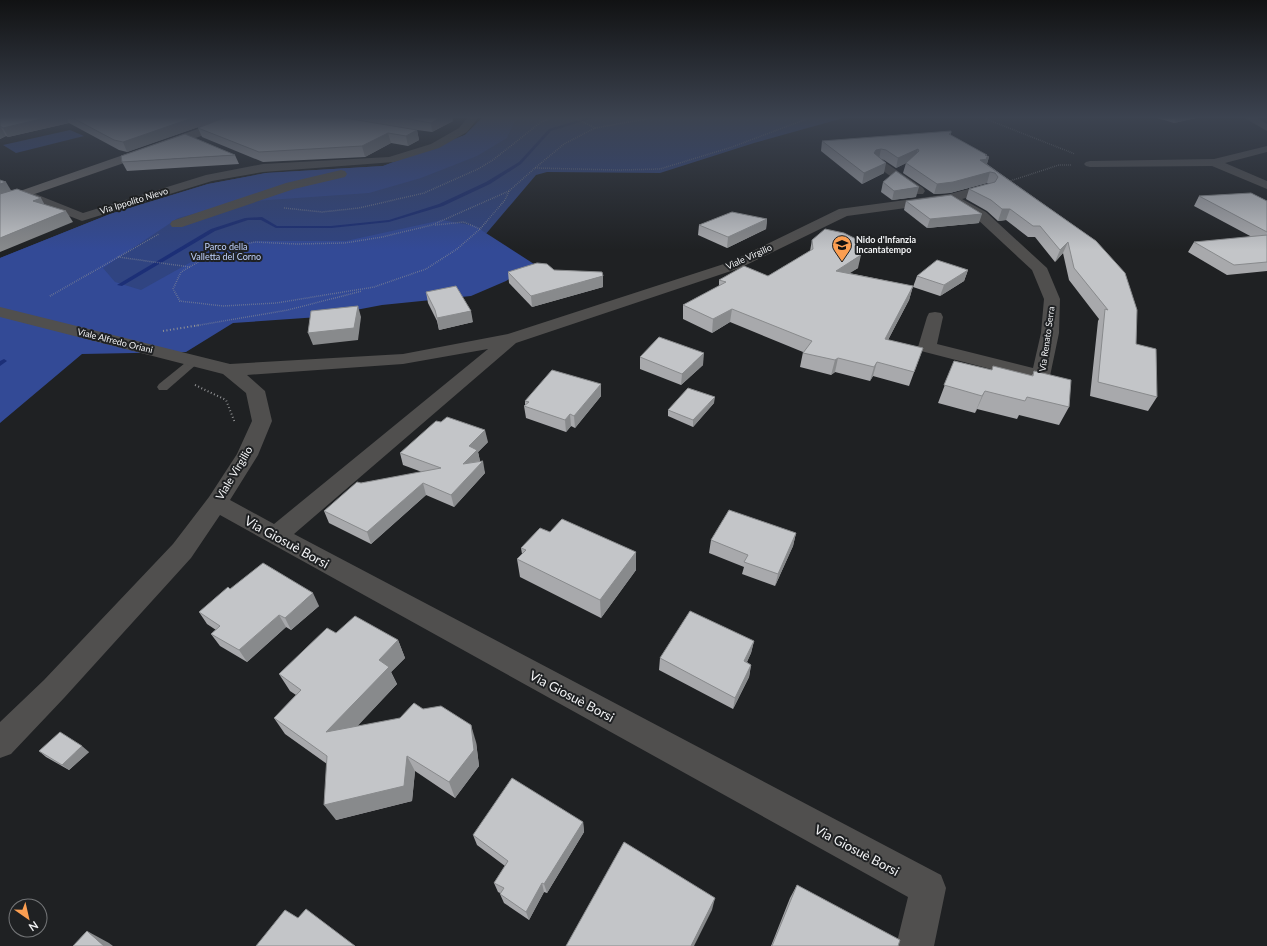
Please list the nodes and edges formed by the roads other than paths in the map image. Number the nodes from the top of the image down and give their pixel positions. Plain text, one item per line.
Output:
1 (119, 161) edge
2 (246, 161) edge
3 (372, 161) edge
4 (386, 161) edge
5 (1217, 161) edge
6 (1214, 162) junction
7 (879, 163) edge
8 (1090, 164) road end
9 (263, 168) junction
10 (1267, 185) edge
11 (987, 188) edge
12 (24, 194) junction
13 (952, 198) junction
14 (932, 200) junction
15 (0, 202) edge
16 (177, 224) road end
17 (0, 312) edge
18 (935, 317) dead end
19 (511, 339) junction
20 (194, 361) junction
21 (230, 370) junction
22 (163, 386) dead end
23 (217, 503) junction
24 (276, 536) junction
25 (0, 743) edge
26 (915, 946) edge

1 - 12 main road
2 - 9 street
3 - 9 street, Via Ippolito Nievo
4 - 16 street
5 - 6 street
6 - 8 street
6 - 10 street
7 - 14 street
9 - 12 street, Via Ippolito Nievo
11 - 13 street, Viale Virgilio
12 - 15 main road
13 - 14 street, Viale Virgilio
13 - 18 street, Via Renato Serra
14 - 19 street, Viale Virgilio
17 - 20 street, Viale Alfredo Oriani
19 - 21 street, Viale Virgilio
19 - 24 street, Viale Virgilio
20 - 21 street, Viale Alfredo Oriani
20 - 22 lane
21 - 23 street, Viale Virgilio
23 - 24 street, Via Giosuè Borsi
23 - 25 street, Viale Virgilio
24 - 26 street, Via Giosuè Borsi

